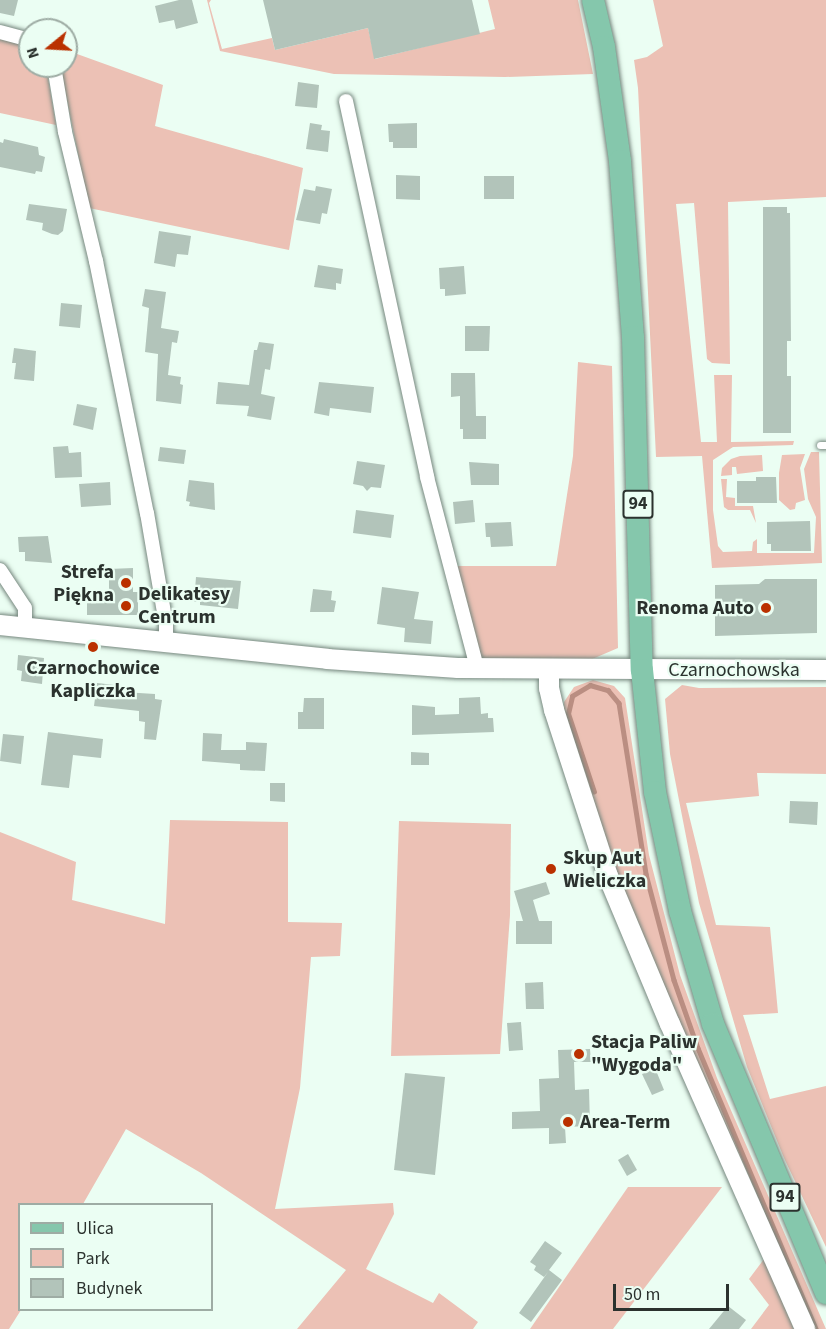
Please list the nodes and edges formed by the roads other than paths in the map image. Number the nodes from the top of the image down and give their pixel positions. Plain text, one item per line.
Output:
1 (593, 0) edge
2 (0, 32) edge
3 (18, 37) edge
4 (56, 78) edge
5 (346, 101) dead end
6 (0, 570) edge
7 (0, 625) edge
8 (26, 627) junction
9 (166, 644) junction
10 (477, 668) junction
11 (549, 669) junction
12 (642, 670) junction
13 (826, 670) edge
14 (826, 1293) edge
15 (805, 1329) edge

1 - 12 main road, 94
2 - 3 street
4 - 9 street
5 - 10 street
6 - 8 street
7 - 8 street, Czarnochowska
8 - 9 street, Czarnochowska
9 - 10 street, Czarnochowska
10 - 11 street, Czarnochowska
11 - 12 street, Czarnochowska
11 - 15 street
12 - 13 street, Czarnochowska
12 - 14 main road, 94

